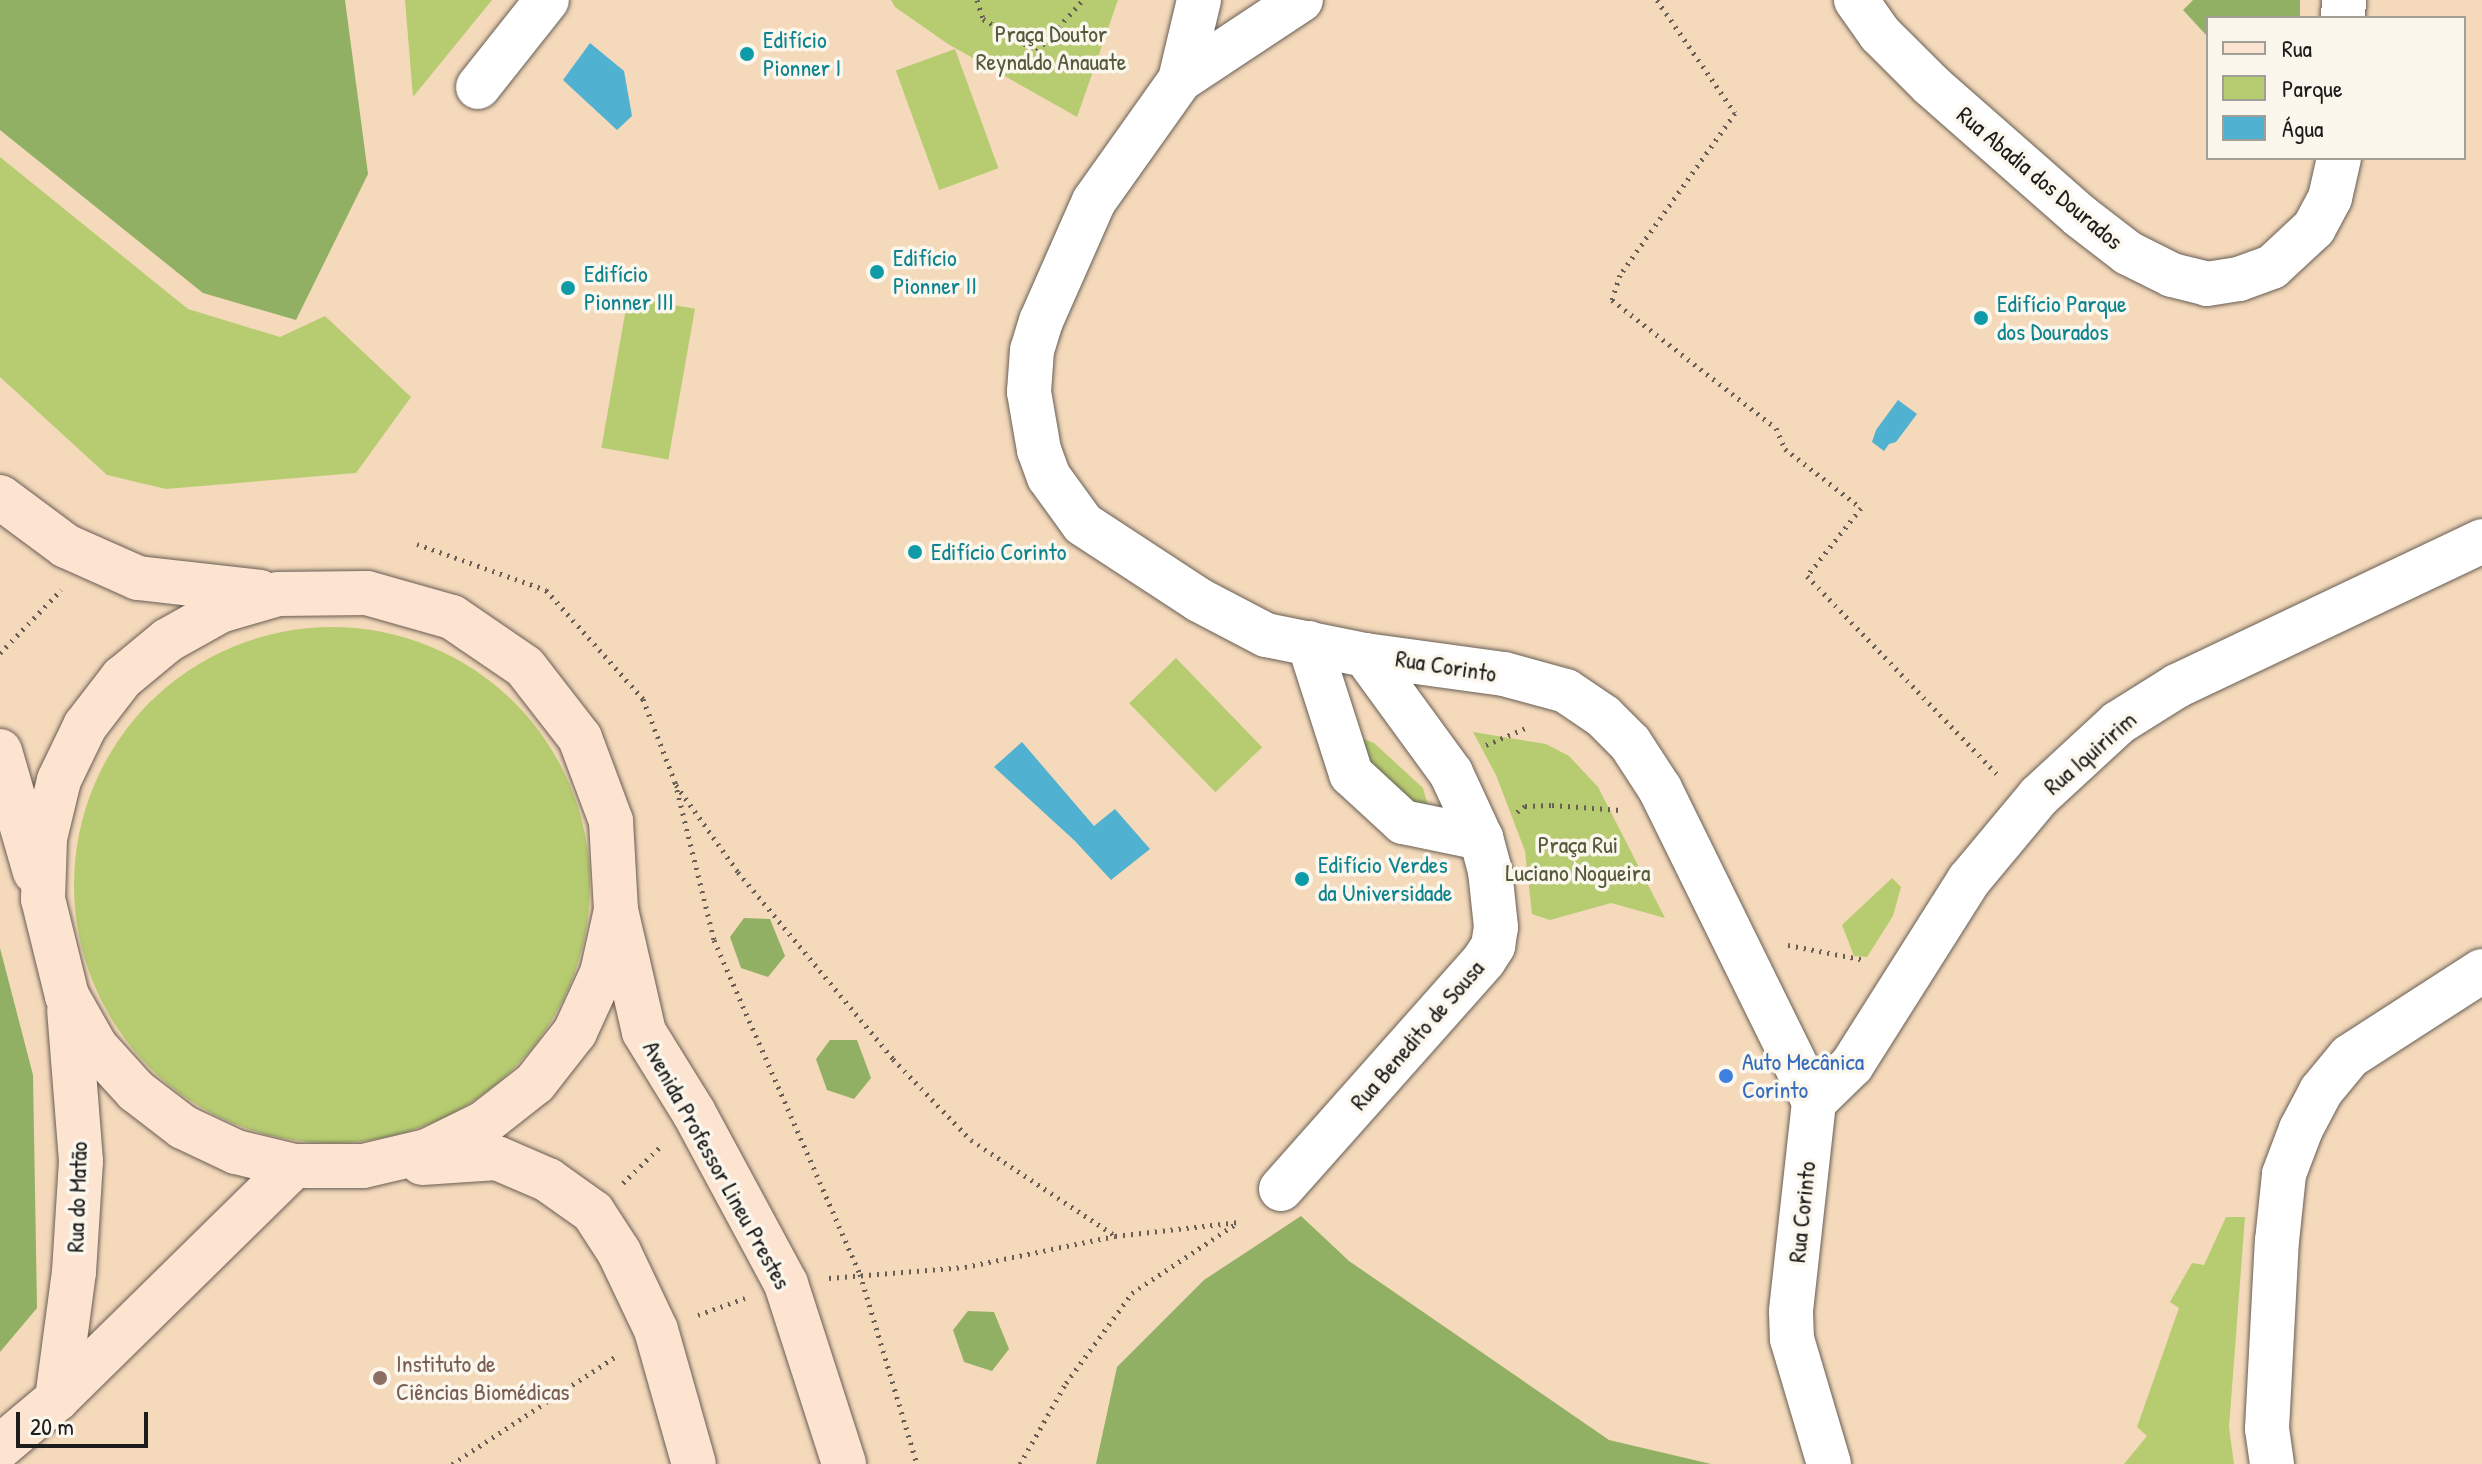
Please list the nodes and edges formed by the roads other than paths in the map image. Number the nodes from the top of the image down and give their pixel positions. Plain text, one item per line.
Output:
1 (547, 0) edge
2 (1199, 0) edge
3 (1301, 0) edge
4 (1856, 0) edge
5 (1180, 80) junction
6 (478, 87) dead end
7 (2339, 160) edge
8 (0, 497) edge
9 (2482, 541) edge
10 (278, 594) junction
11 (1309, 643) junction
12 (1365, 655) junction
13 (0, 751) edge
14 (1481, 838) junction
15 (43, 899) junction
16 (616, 910) junction
17 (2482, 971) edge
18 (67, 996) junction
19 (1814, 1102) junction
20 (294, 1166) junction
21 (363, 1166) junction
22 (1281, 1189) road end
23 (57, 1399) junction
24 (9, 1448) edge
25 (694, 1464) edge
26 (844, 1464) edge
27 (1829, 1464) edge
28 (2272, 1464) edge

1 - 6 street
2 - 5 street, Rua Corinto
3 - 5 street
4 - 7 street, Rua Abadia dos Dourados
5 - 11 street, Rua Corinto
8 - 10 main road
9 - 19 street, Rua Iquiririm
10 - 15 main road
10 - 16 main road
11 - 12 street, Rua Corinto
11 - 14 street
12 - 14 street, Rua Benedito de Sousa
12 - 19 street, Rua Corinto
13 - 15 main road
14 - 22 street, Rua Benedito de Sousa
15 - 18 main road
16 - 21 main road
16 - 26 main road, Avenida Professor Lineu Prestes
17 - 28 street
18 - 20 main road
18 - 23 main road, Rua do Matão
19 - 27 street, Rua Corinto
20 - 21 main road
20 - 23 main road
21 - 25 main road
23 - 24 main road

